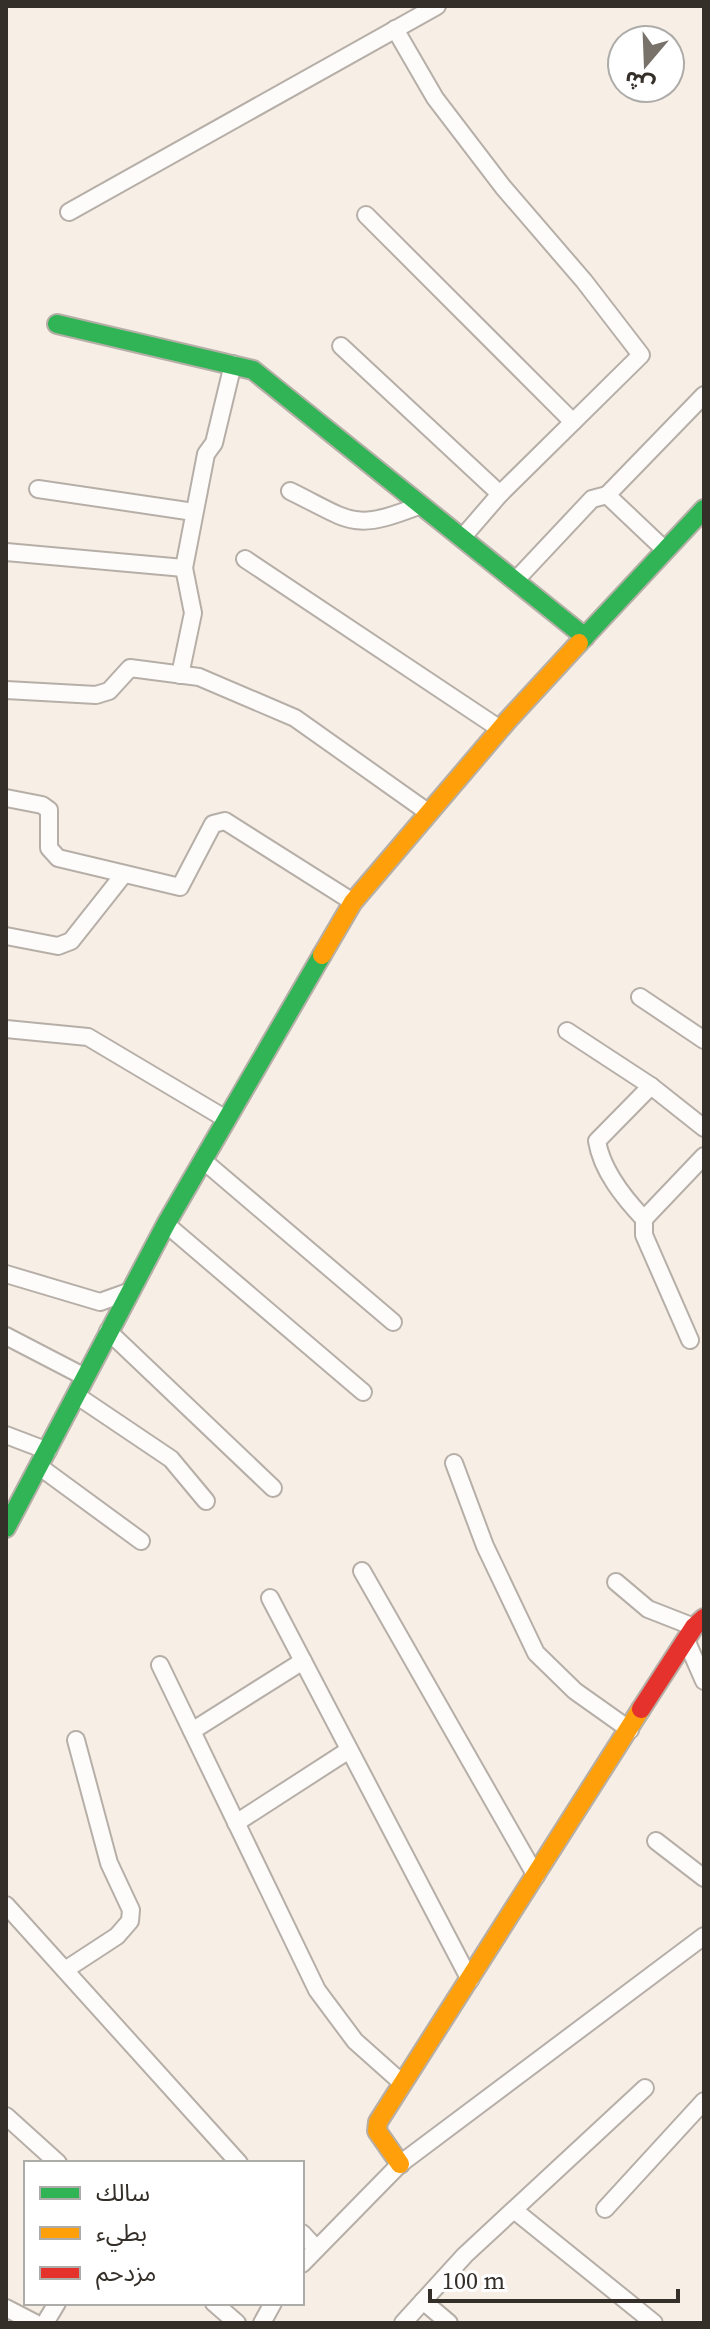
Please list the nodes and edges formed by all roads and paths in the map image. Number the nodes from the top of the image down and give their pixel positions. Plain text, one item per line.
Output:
1 (437, 6) edge
2 (395, 29) junction
3 (69, 212) dead end
4 (366, 215) dead end
5 (57, 324) dead end
6 (341, 346) dead end
7 (233, 364) junction
8 (704, 395) edge
9 (573, 422) junction
10 (38, 489) dead end
11 (290, 491) dead end
12 (500, 494) junction
13 (607, 495) junction
14 (421, 505) junction
15 (704, 509) edge
16 (194, 512) junction
17 (462, 538) junction
18 (665, 550) junction
19 (6, 552) edge
20 (245, 559) dead end
21 (184, 568) junction
22 (515, 581) junction
23 (585, 637) junction
24 (180, 675) junction
25 (6, 690) edge
26 (500, 729) junction
27 (6, 798) edge
28 (429, 813) junction
29 (124, 874) junction
30 (353, 902) junction
31 (6, 936) edge
32 (640, 997) dead end
33 (6, 1029) edge
34 (567, 1031) dead end
35 (704, 1040) edge
36 (651, 1086) junction
37 (226, 1119) junction
38 (704, 1128) edge
39 (704, 1156) edge
40 (205, 1162) junction
41 (644, 1219) junction
42 (166, 1224) junction
43 (6, 1274) edge
44 (128, 1292) junction
45 (393, 1322) dead end
46 (108, 1331) junction
47 (6, 1336) edge
48 (690, 1340) dead end
49 (85, 1377) junction
50 (363, 1392) dead end
51 (76, 1395) junction
52 (6, 1435) edge
53 (44, 1459) junction
54 (454, 1463) dead end
55 (273, 1488) dead end
56 (206, 1501) dead end
57 (6, 1528) edge
58 (141, 1541) dead end
59 (362, 1571) dead end
60 (616, 1582) dead end
61 (270, 1598) dead end
62 (695, 1629) edge
63 (303, 1661) junction
64 (160, 1665) dead end
65 (704, 1681) edge
66 (630, 1730) junction
67 (192, 1731) junction
68 (76, 1740) dead end
69 (349, 1750) junction
70 (236, 1823) junction
71 (656, 1841) dead end
72 (536, 1876) junction
73 (704, 1878) edge
74 (6, 1905) edge
75 (704, 1936) edge
76 (65, 1970) junction
77 (470, 1980) junction
78 (401, 2082) junction
79 (645, 2088) dead end
80 (704, 2101) edge
81 (6, 2116) edge
82 (56, 2161) edge
83 (237, 2161) edge
84 (400, 2164) junction
85 (605, 2209) dead end
86 (514, 2210) junction
87 (304, 2235) edge
88 (315, 2247) junction
89 (304, 2261) edge
90 (423, 2301) junction
91 (56, 2305) edge
92 (216, 2305) edge
93 (272, 2305) edge
94 (6, 2308) edge
95 (35, 2323) edge
96 (45, 2323) edge
97 (237, 2323) edge
98 (262, 2323) edge
99 (403, 2323) edge
100 (449, 2323) edge
101 (653, 2323) edge

1 - 2 street
2 - 3 street
2 - 9 street
4 - 9 street
5 - 7 street
6 - 12 street
7 - 14 street
7 - 16 street
8 - 13 street
9 - 12 street
10 - 16 street
11 - 14 street
12 - 17 street
13 - 18 street
13 - 22 street
14 - 17 street
15 - 18 street
16 - 21 street
17 - 22 street
18 - 23 street
19 - 21 street
20 - 26 street
21 - 24 street
22 - 23 street
23 - 26 street
24 - 25 street
24 - 28 street
26 - 28 street
27 - 29 street
28 - 30 street
29 - 30 street
29 - 31 street
30 - 37 street
32 - 35 street
33 - 37 street
34 - 36 street
36 - 38 street
36 - 41 street
37 - 40 street
39 - 41 street
40 - 42 street
40 - 45 street
41 - 48 street
42 - 44 street
42 - 50 street
43 - 44 street
44 - 46 street
46 - 49 street
46 - 55 street
47 - 49 street
49 - 51 street
51 - 53 street
51 - 56 street
52 - 53 street
53 - 57 street
53 - 58 street
54 - 66 street
59 - 72 street
60 - 62 street
61 - 63 street
62 - 65 street
62 - 66 street
63 - 67 street
63 - 69 street
64 - 67 street
66 - 72 street
67 - 70 street
68 - 76 street
69 - 70 street
69 - 77 street
70 - 78 street
71 - 73 street
72 - 77 street
74 - 76 street
75 - 84 street
76 - 83 street
77 - 78 street
78 - 84 street
79 - 86 street
80 - 85 street
81 - 82 street
84 - 88 street
86 - 90 street
86 - 101 street
87 - 88 street
88 - 89 street
90 - 99 street
90 - 100 street
91 - 96 street
92 - 97 street
93 - 98 street
94 - 95 street

